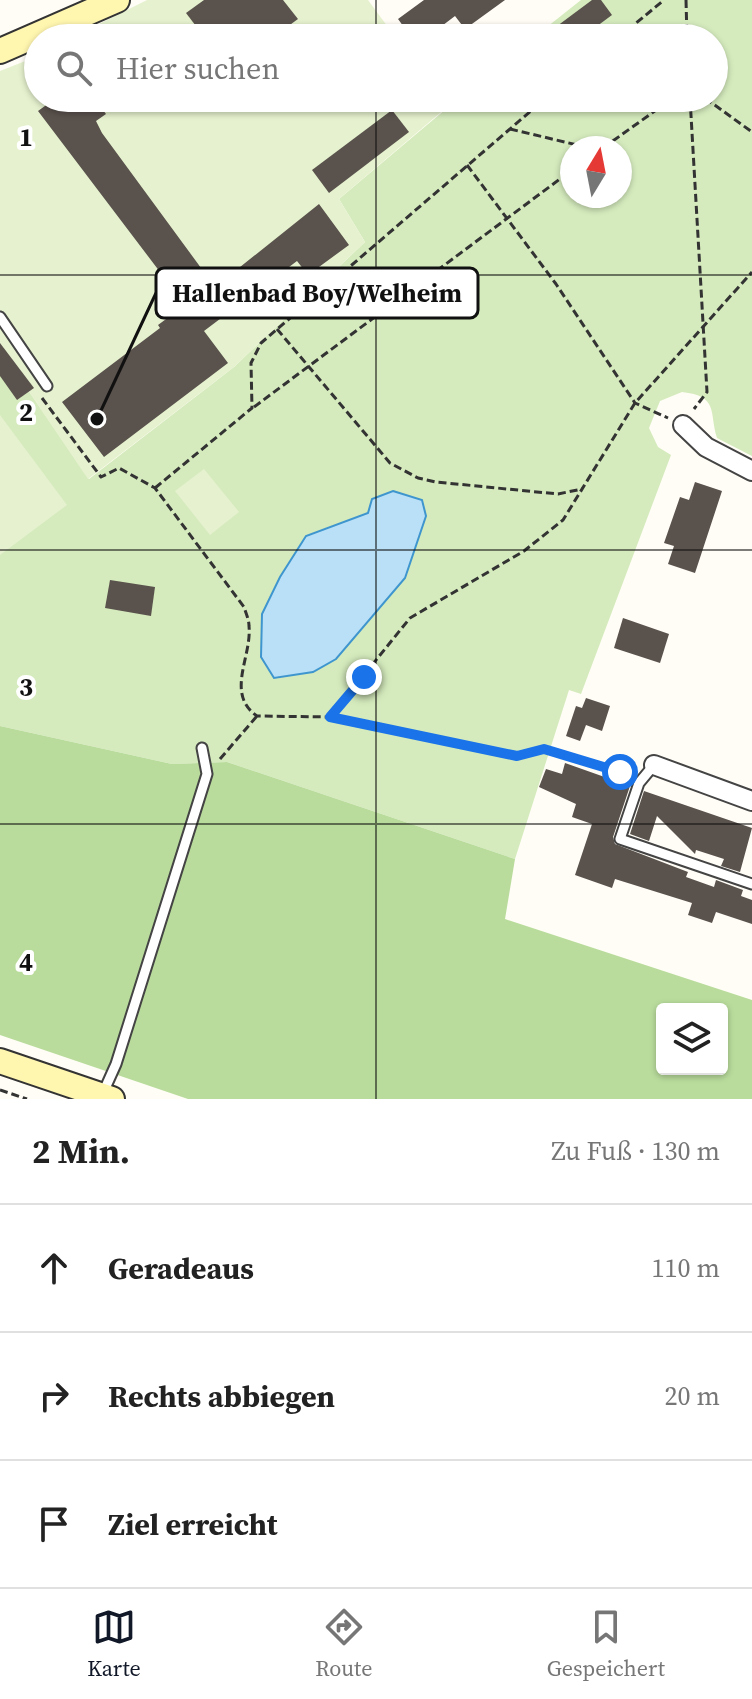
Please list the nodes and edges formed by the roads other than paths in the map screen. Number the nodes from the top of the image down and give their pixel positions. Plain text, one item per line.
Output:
1 (104, 3) edge
2 (58, 24) edge
3 (24, 40) edge
4 (0, 51) edge
5 (0, 317) edge
6 (47, 386) road end
7 (683, 425) road end
8 (752, 471) edge
9 (202, 748) dead end
10 (654, 765) joint
11 (752, 801) edge
12 (752, 884) edge
13 (0, 1061) edge
14 (107, 1097) edge

1 - 2 street
3 - 4 street
5 - 6 lane
7 - 8 street
9 - 14 lane
10 - 11 street
10 - 12 lane
13 - 14 street

